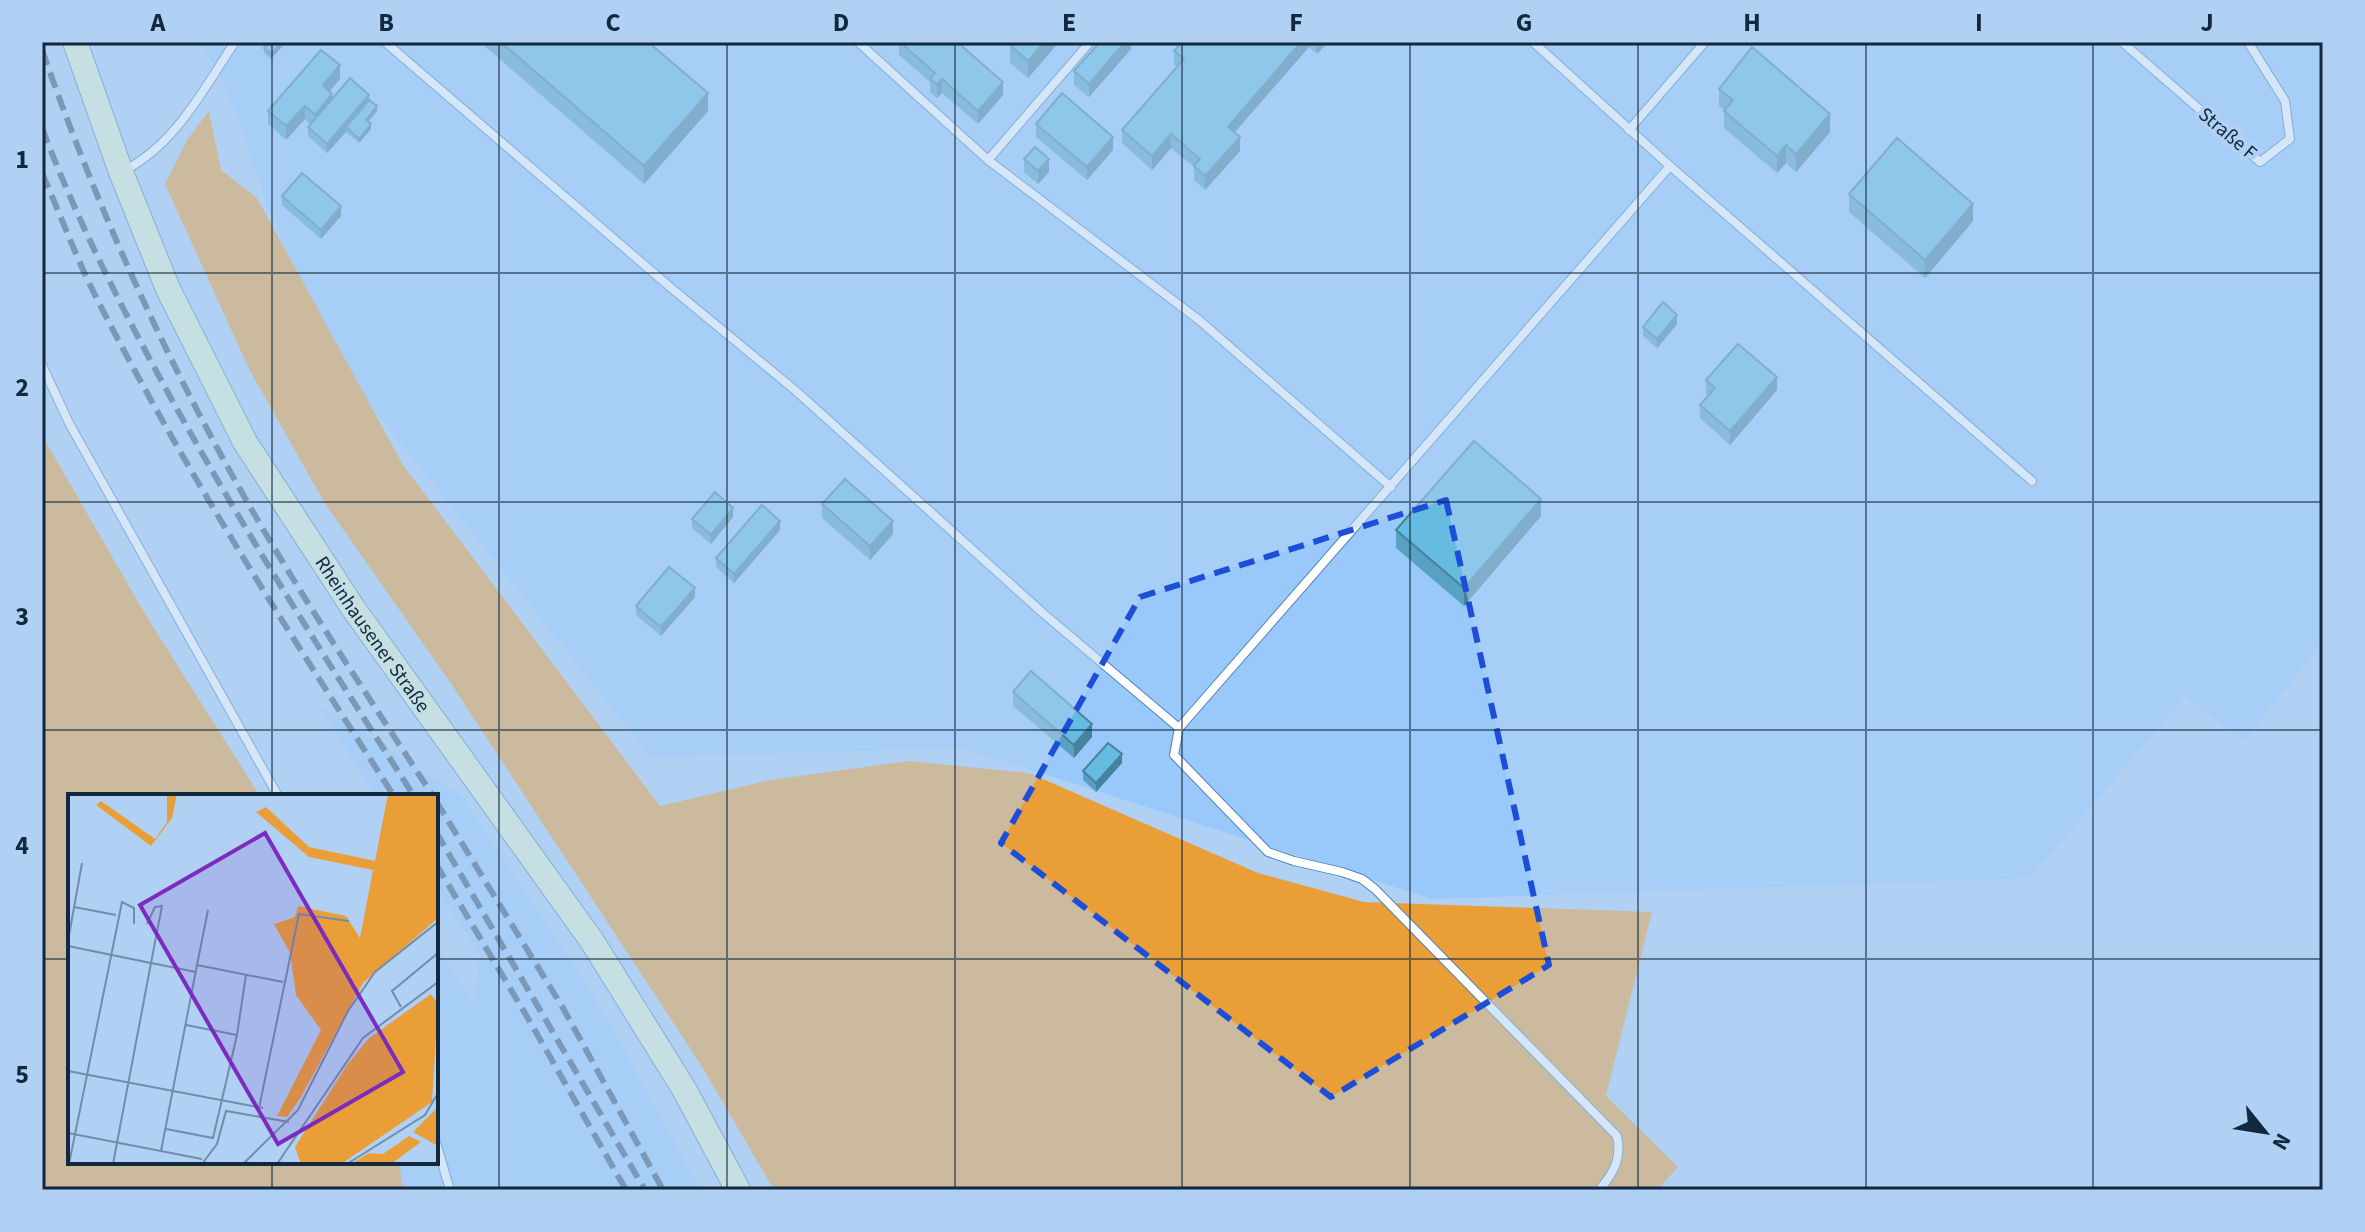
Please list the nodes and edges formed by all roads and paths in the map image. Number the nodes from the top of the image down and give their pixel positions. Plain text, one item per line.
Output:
1 (75, 42) edge
2 (235, 42) edge
3 (385, 42) edge
4 (858, 42) edge
5 (1090, 42) edge
6 (1533, 42) edge
7 (1705, 42) edge
8 (2122, 42) edge
9 (2248, 42) edge
10 (1629, 130) junction
11 (988, 160) junction
12 (1670, 166) junction
13 (121, 172) junction
14 (42, 365) edge
15 (2032, 481) dead end
16 (1391, 487) junction
17 (1179, 728) junction
18 (277, 794) edge
19 (438, 1149) edge
20 (450, 1190) edge
21 (738, 1190) edge
22 (1599, 1190) edge

1 - 13 street, Rheinhausener Straße
2 - 13 lane
3 - 17 lane
4 - 11 lane
5 - 11 lane
6 - 10 lane
7 - 10 lane
8 - 9 lane, Straße F
10 - 12 lane
11 - 16 lane
12 - 15 lane
12 - 16 lane
13 - 21 street, Rheinhausener Straße
14 - 18 lane
16 - 17 lane
17 - 22 lane
19 - 20 lane

